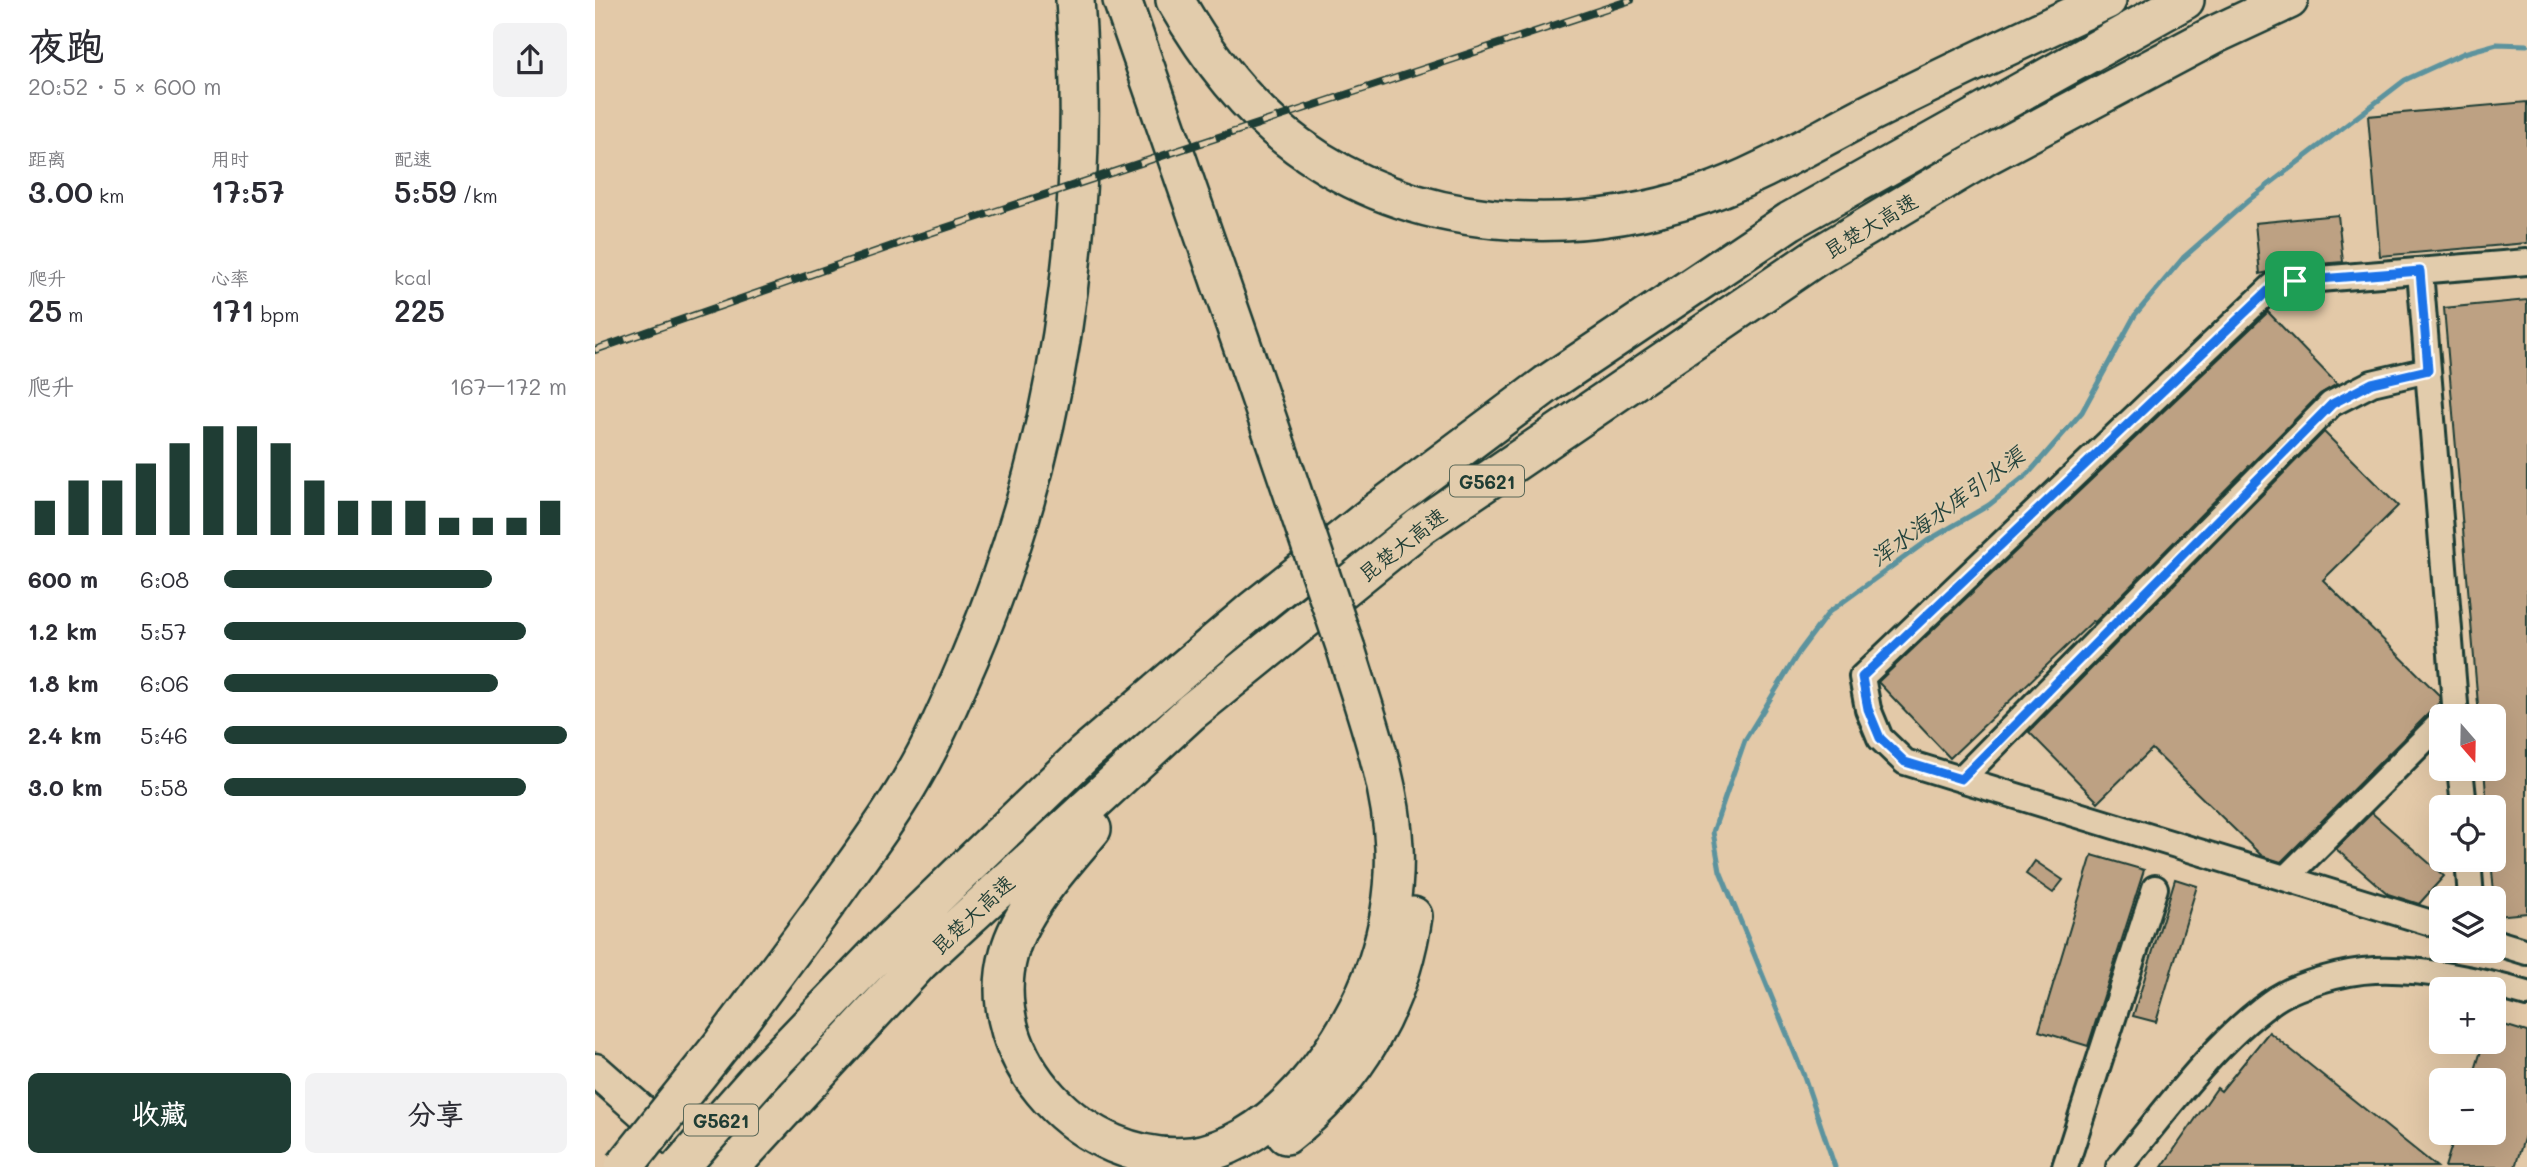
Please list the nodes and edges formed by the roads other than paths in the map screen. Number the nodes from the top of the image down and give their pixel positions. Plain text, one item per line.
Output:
1 (1075, 0) edge
2 (1122, 0) edge
3 (1149, 0) edge
4 (1175, 0) edge
5 (2106, 0) edge
6 (2185, 0) edge
7 (2289, 0) edge
8 (2527, 262) edge
9 (2420, 271) junction
10 (1261, 363) junction
11 (2428, 370) junction
12 (1355, 642) junction
13 (2449, 704) edge
14 (1191, 712) junction
15 (2429, 737) edge
16 (1961, 779) junction
17 (2286, 878) junction
18 (2155, 888) dead end
19 (2429, 922) edge
20 (2506, 946) edge
21 (2527, 952) edge
22 (2527, 995) edge
23 (599, 1082) edge
24 (624, 1167) edge
25 (680, 1167) edge
26 (705, 1167) edge
27 (731, 1167) edge
28 (1239, 1167) edge
29 (2064, 1167) edge
30 (2119, 1167) edge

1 - 24 highway, bridge
2 - 10 highway
3 - 10 highway
4 - 5 highway
6 - 25 highway, 昆楚大高速 / G5621, bridge
7 - 14 highway, 昆楚大高速 / G5621
8 - 9 street
9 - 11 street
9 - 16 street
10 - 12 highway
11 - 13 street
11 - 16 street
12 - 14 highway
12 - 28 highway
14 - 27 highway, 昆楚大高速 / G5621
15 - 17 street
16 - 17 street
17 - 19 street
18 - 29 street
20 - 21 street
22 - 30 street
23 - 26 main road

